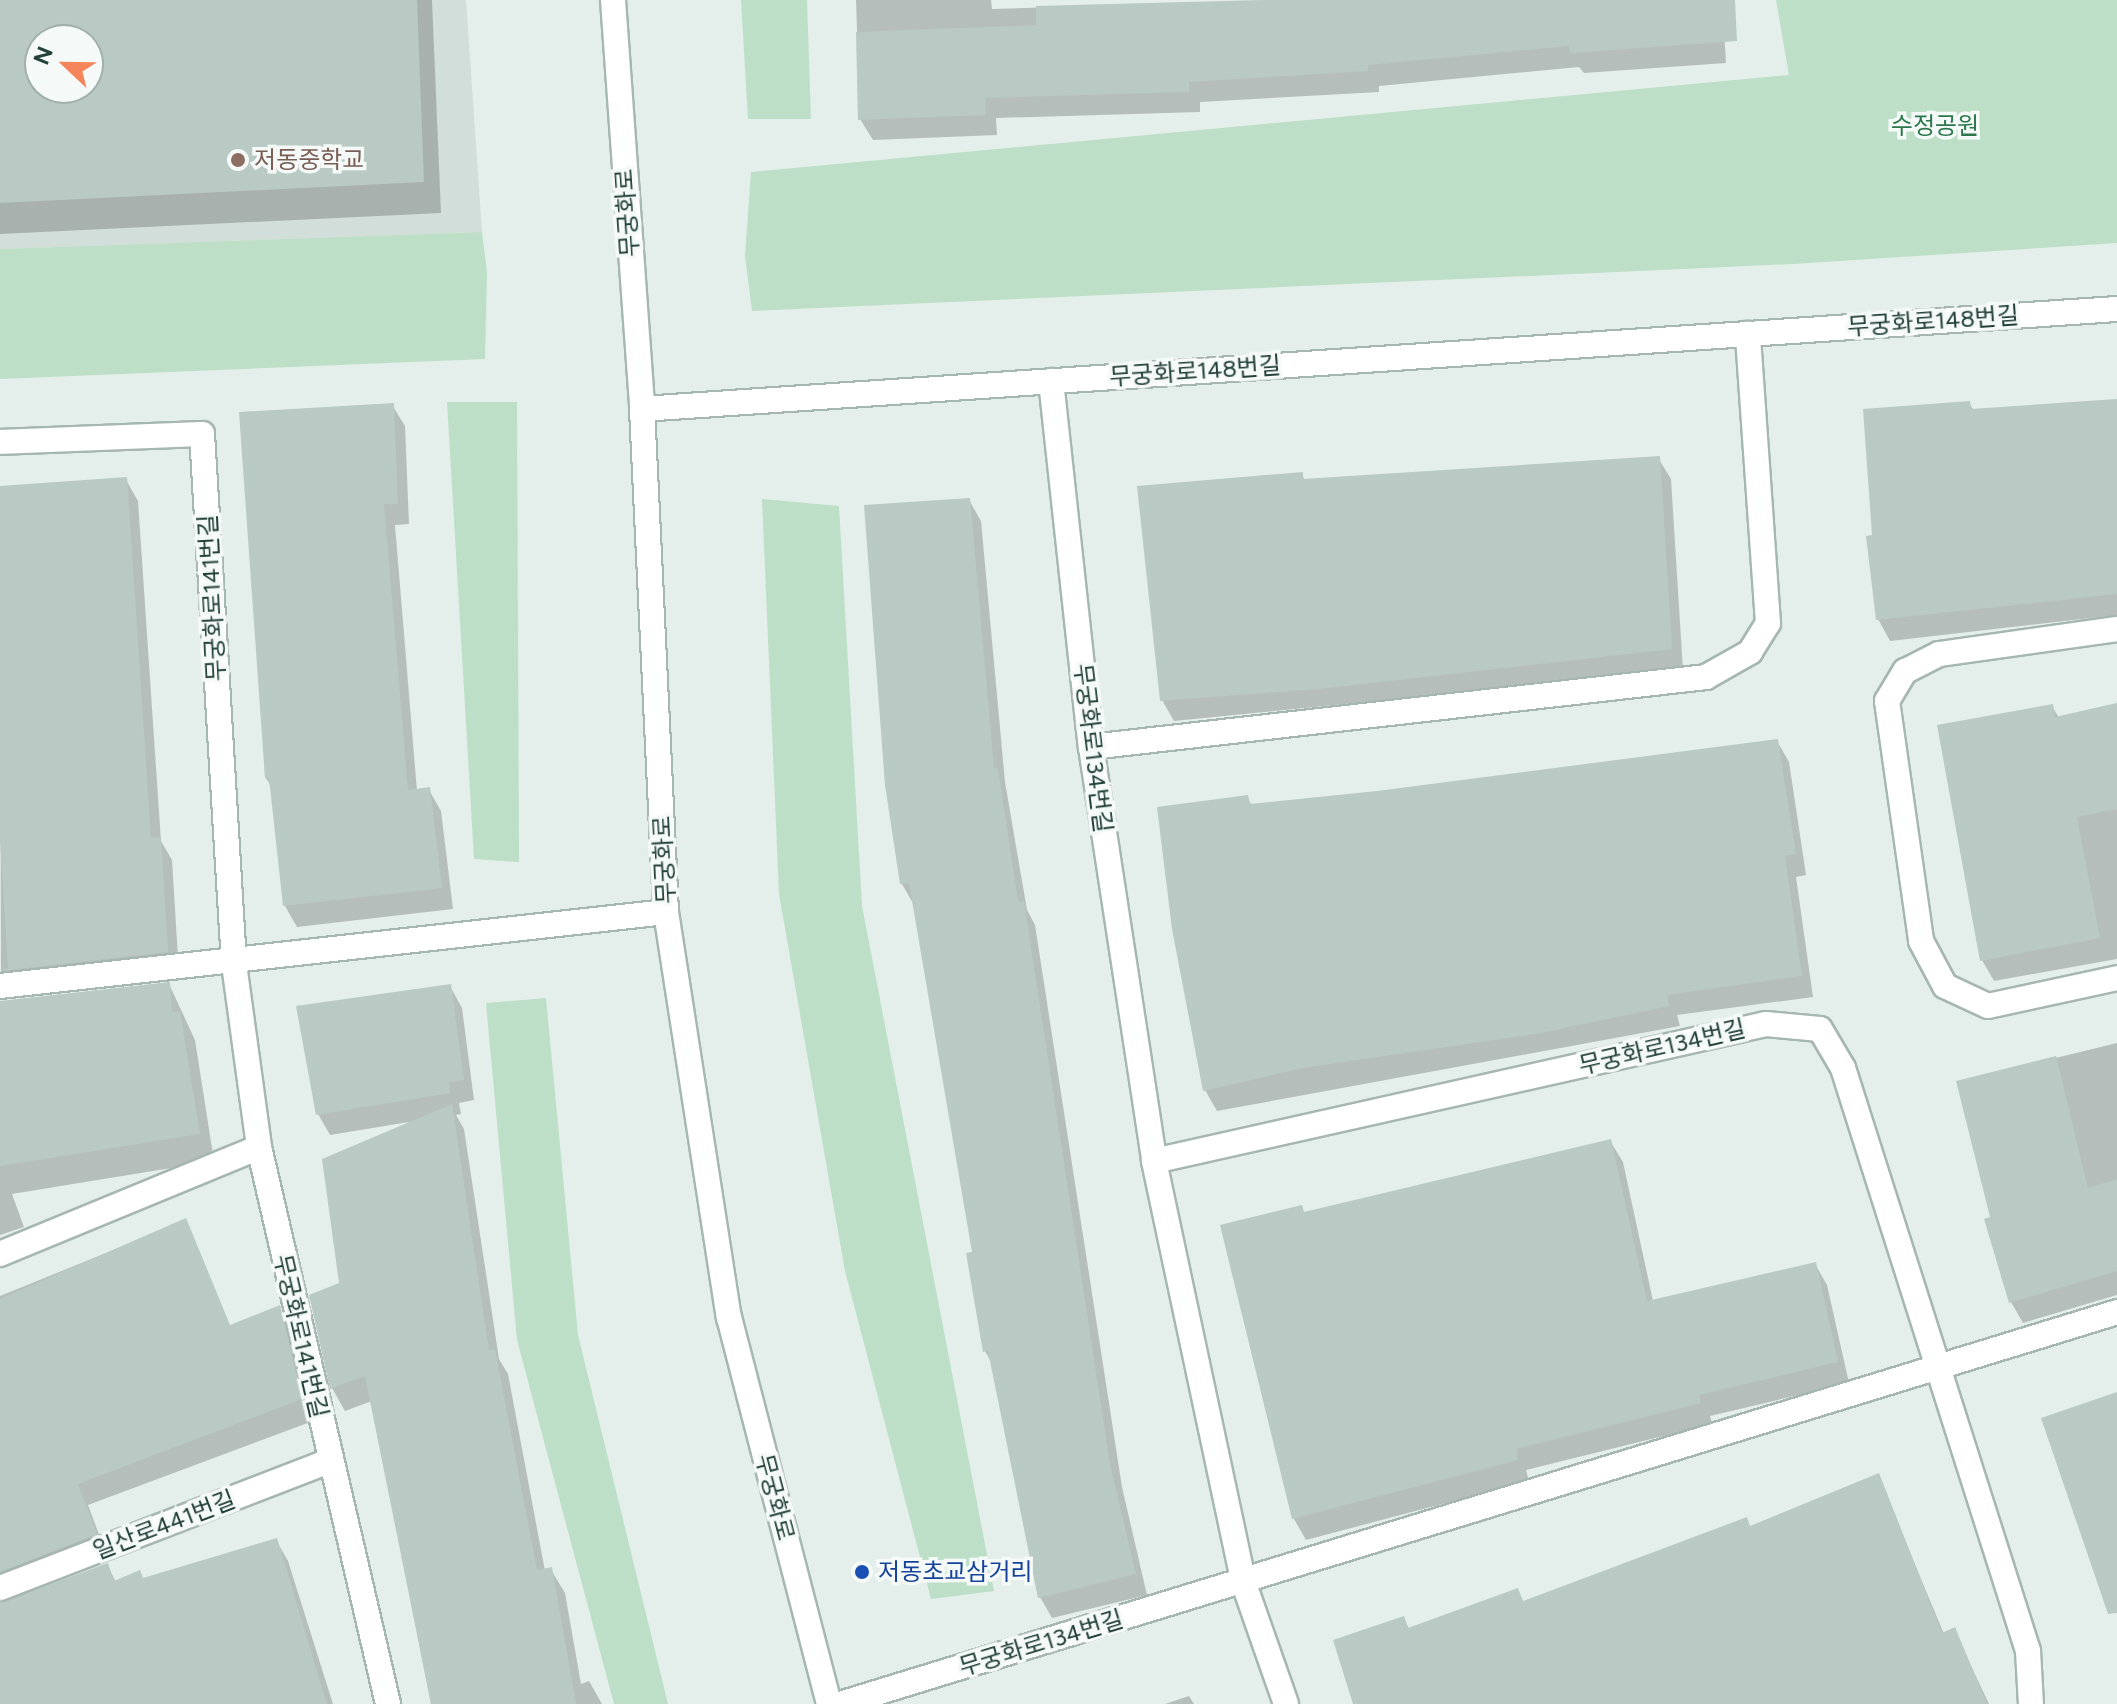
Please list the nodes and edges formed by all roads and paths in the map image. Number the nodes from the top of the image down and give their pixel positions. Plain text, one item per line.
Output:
1 (613, 0) edge
2 (2117, 309) edge
3 (1748, 334) junction
4 (1051, 381) junction
5 (642, 409) junction
6 (0, 442) edge
7 (2117, 629) edge
8 (1091, 747) junction
9 (666, 912) junction
10 (234, 964) junction
11 (2117, 978) edge
12 (0, 986) edge
13 (259, 1147) junction
14 (1154, 1161) junction
15 (0, 1254) edge
16 (2117, 1312) edge
17 (1939, 1367) junction
18 (329, 1461) junction
19 (1243, 1581) junction
20 (0, 1588) edge
21 (388, 1704) edge
22 (829, 1704) edge
23 (840, 1704) edge
24 (1286, 1704) edge
25 (2031, 1704) edge

1 - 5 street, 무궁화로
2 - 3 street, 무궁화로148번길
3 - 4 street, 무궁화로148번길
3 - 8 street
4 - 5 street, 무궁화로148번길
4 - 8 street, 무궁화로134번길
5 - 9 street, 무궁화로
6 - 10 street, 무궁화로141번길
7 - 11 street
8 - 14 street, 무궁화로134번길
9 - 10 street
9 - 22 street, 무궁화로
10 - 12 street
10 - 13 street, 무궁화로141번길
13 - 15 street
13 - 18 street, 무궁화로141번길
14 - 17 street, 무궁화로134번길
14 - 19 street, 무궁화로134번길
16 - 17 street, 무궁화로134번길
17 - 19 street, 무궁화로134번길
17 - 25 street, 무궁화로134번길
18 - 20 street, 일산로441번길
18 - 21 street, 무궁화로141번길
19 - 23 street, 무궁화로134번길
19 - 24 street

